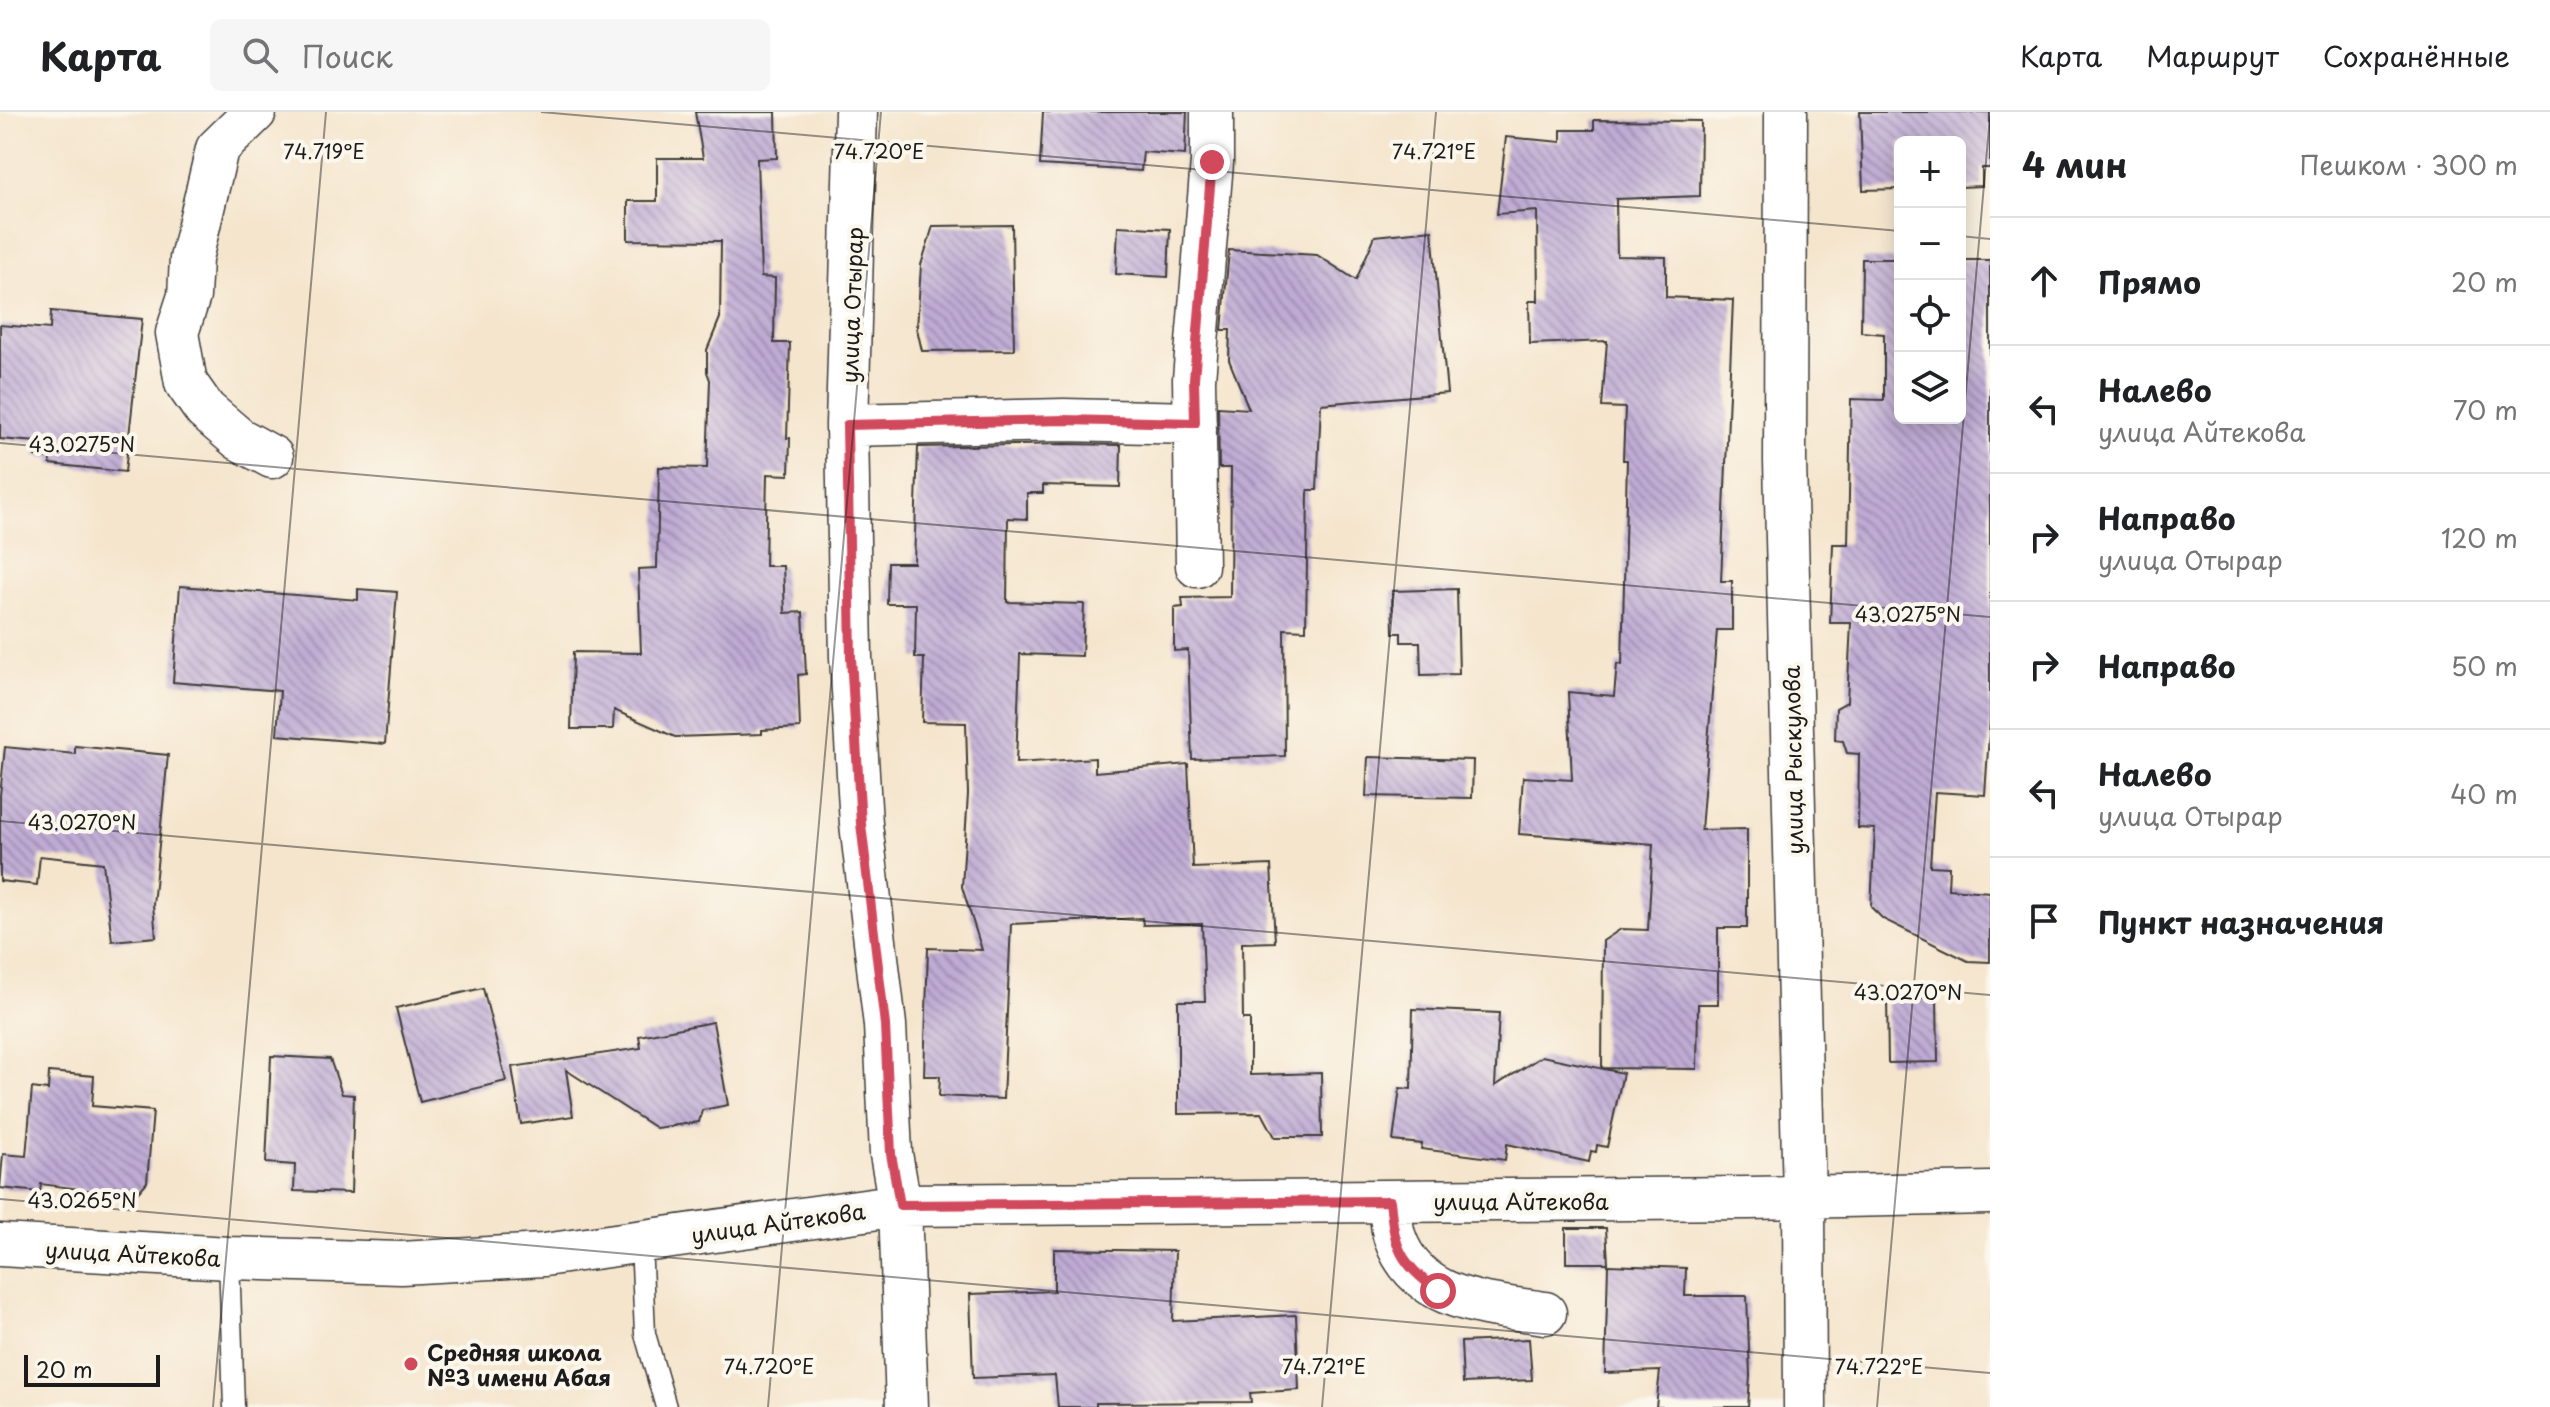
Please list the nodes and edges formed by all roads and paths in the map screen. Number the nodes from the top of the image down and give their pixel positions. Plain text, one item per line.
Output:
1 (255, 112) edge
2 (856, 112) edge
3 (1212, 112) edge
4 (1786, 112) edge
5 (1195, 423) junction
6 (847, 425) junction
7 (272, 457) dead end
8 (1197, 566) dead end
9 (1990, 1193) edge
10 (1804, 1196) junction
11 (1390, 1201) junction
12 (900, 1205) junction
13 (641, 1241) junction
14 (0, 1245) edge
15 (229, 1258) junction
16 (1545, 1313) dead end
17 (234, 1407) edge
18 (666, 1407) edge
19 (907, 1407) edge
20 (1805, 1407) edge

1 - 7 street
2 - 6 street, улица Отырар
3 - 5 street
4 - 10 street, улица Рыскулова
5 - 6 street
5 - 8 street
6 - 12 street, улица Отырар
9 - 10 street, улица Айтекова
10 - 11 street, улица Айтекова
10 - 20 street, улица Рыскулова
11 - 12 street, улица Айтекова
11 - 16 street
12 - 13 street, улица Айтекова
12 - 19 street, улица Отырар
13 - 15 street, улица Айтекова
13 - 18 lane
14 - 15 street, улица Айтекова
15 - 17 lane

